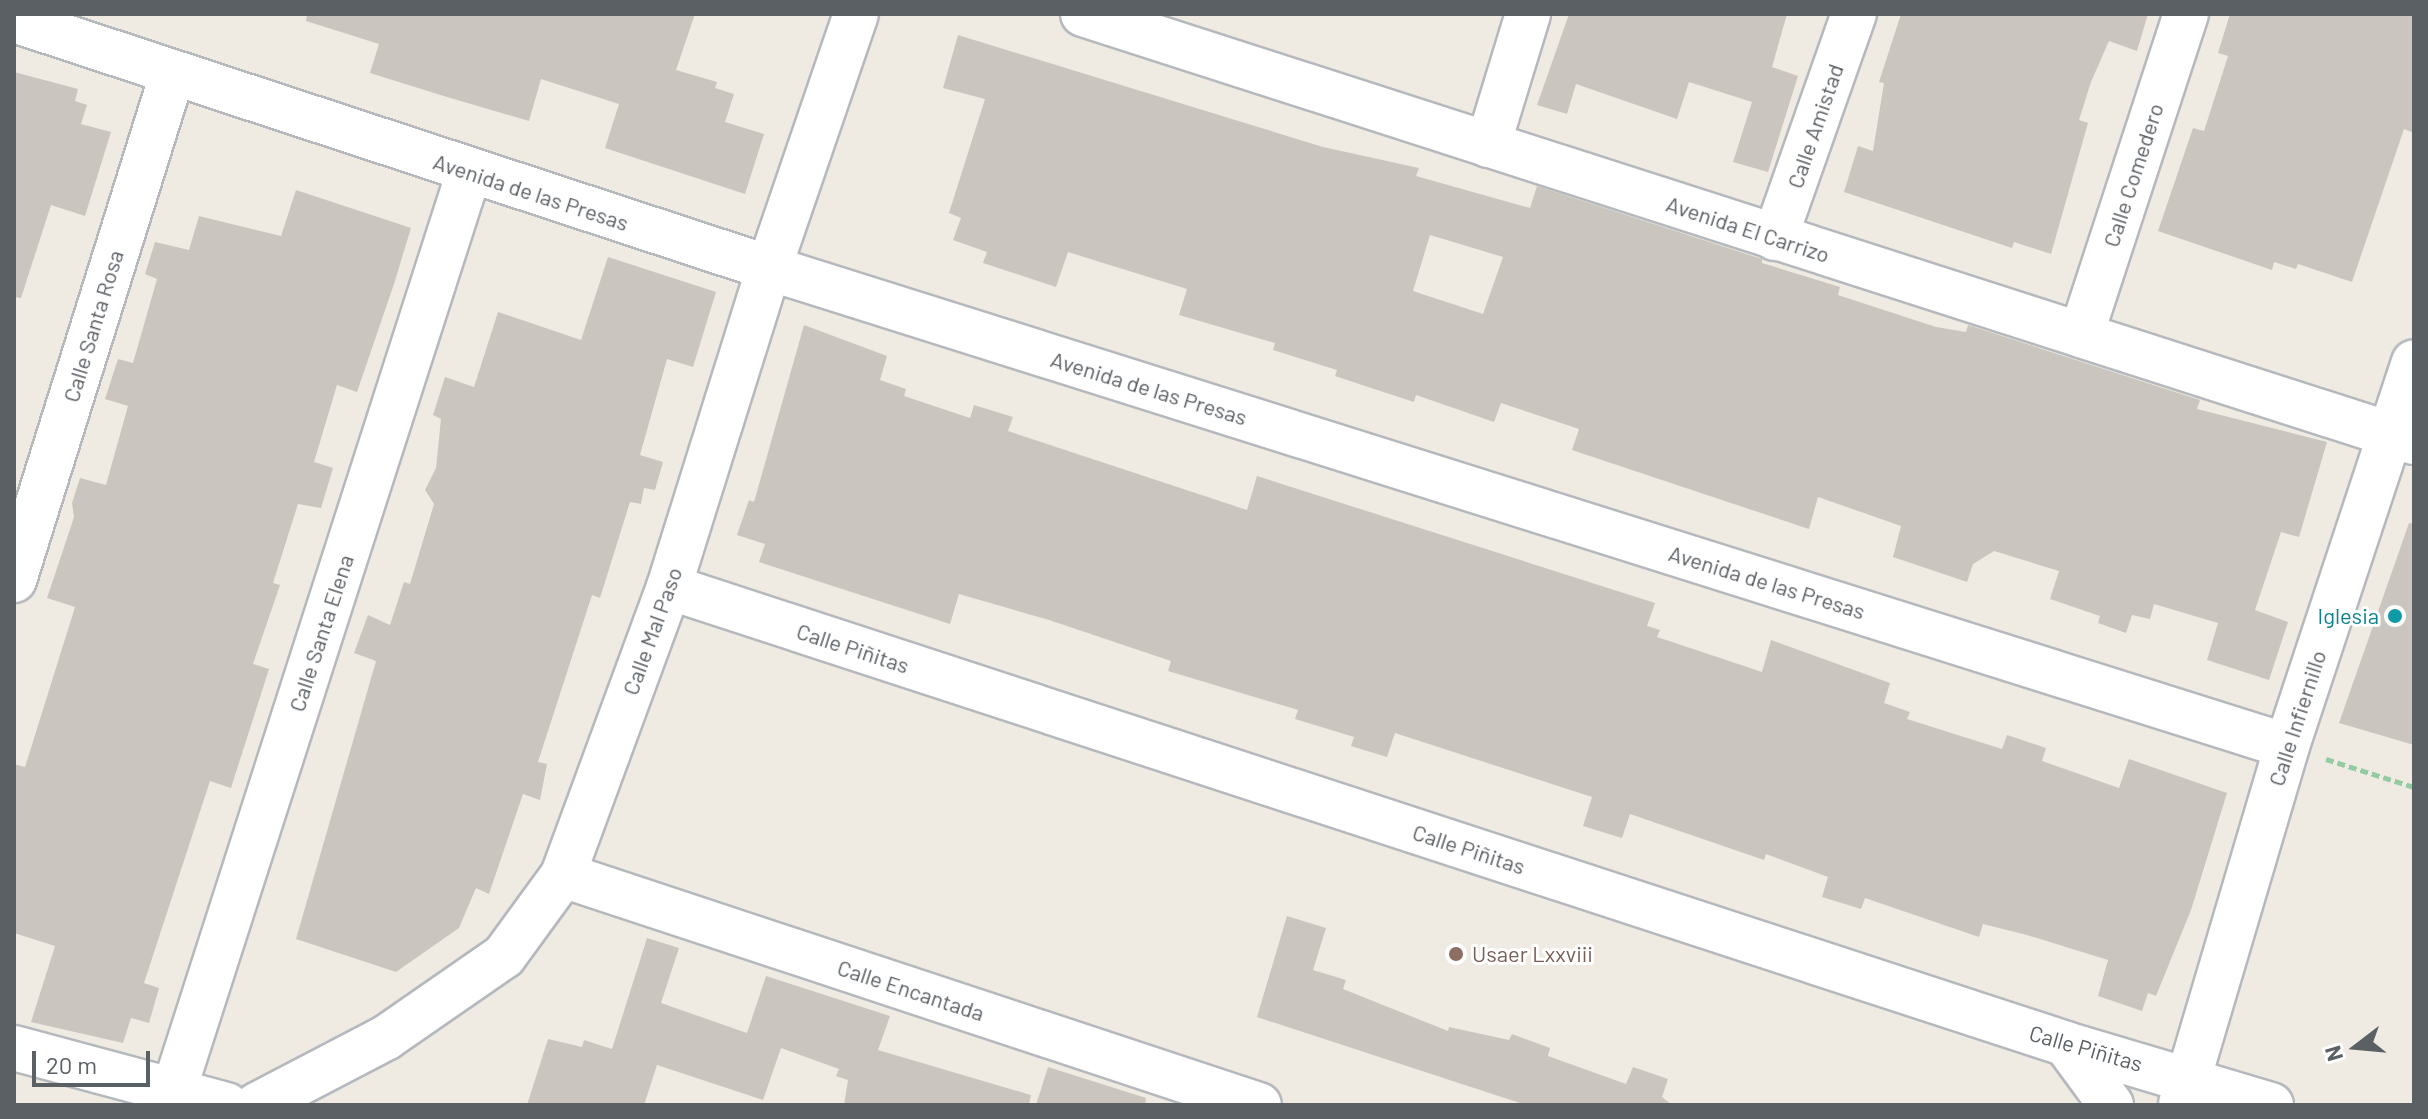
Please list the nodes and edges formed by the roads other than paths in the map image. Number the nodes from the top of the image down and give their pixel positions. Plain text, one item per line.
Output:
1 (856, 14) edge
2 (1083, 14) edge
3 (1528, 14) edge
4 (1854, 14) edge
5 (2186, 14) edge
6 (14, 20) edge
7 (1188, 30) edge
8 (173, 72) junction
9 (1488, 145) junction
10 (469, 172) junction
11 (1775, 238) junction
12 (769, 268) junction
13 (2081, 335) junction
14 (2414, 362) edge
15 (2403, 439) edge
16 (14, 580) edge
17 (669, 587) junction
18 (2287, 746) junction
19 (563, 875) junction
20 (2066, 1044) junction
21 (14, 1048) edge
22 (2184, 1091) edge
23 (173, 1093) junction
24 (226, 1105) edge
25 (257, 1105) edge
26 (1259, 1105) edge
27 (2111, 1105) edge
28 (2271, 1105) edge

1 - 12 street, Calle Mal Paso
2 - 7 street, Avenida El Carrizo
3 - 9 street
4 - 11 street, Calle Amistad
5 - 13 street, Calle Comedero
6 - 8 street, Avenida de las Presas
7 - 9 street, Avenida El Carrizo
8 - 10 street, Avenida de las Presas
8 - 16 street, Calle Santa Rosa
9 - 11 street, Avenida El Carrizo
10 - 12 street, Avenida de las Presas
10 - 23 street, Calle Santa Elena
11 - 13 street, Avenida El Carrizo
12 - 17 street, Calle Mal Paso
12 - 18 street, Avenida de las Presas
13 - 15 street, Avenida El Carrizo
14 - 15 street, Calle Infiernillo
15 - 18 street, Calle Infiernillo
17 - 19 street, Calle Mal Paso
17 - 20 street, Calle Piñitas
18 - 22 street, Calle Infiernillo
19 - 25 street, Calle Mal Paso
19 - 26 street, Calle Encantada
20 - 22 street, Calle Piñitas
20 - 27 street
21 - 23 street
22 - 28 street, Calle Piñitas
23 - 24 street

